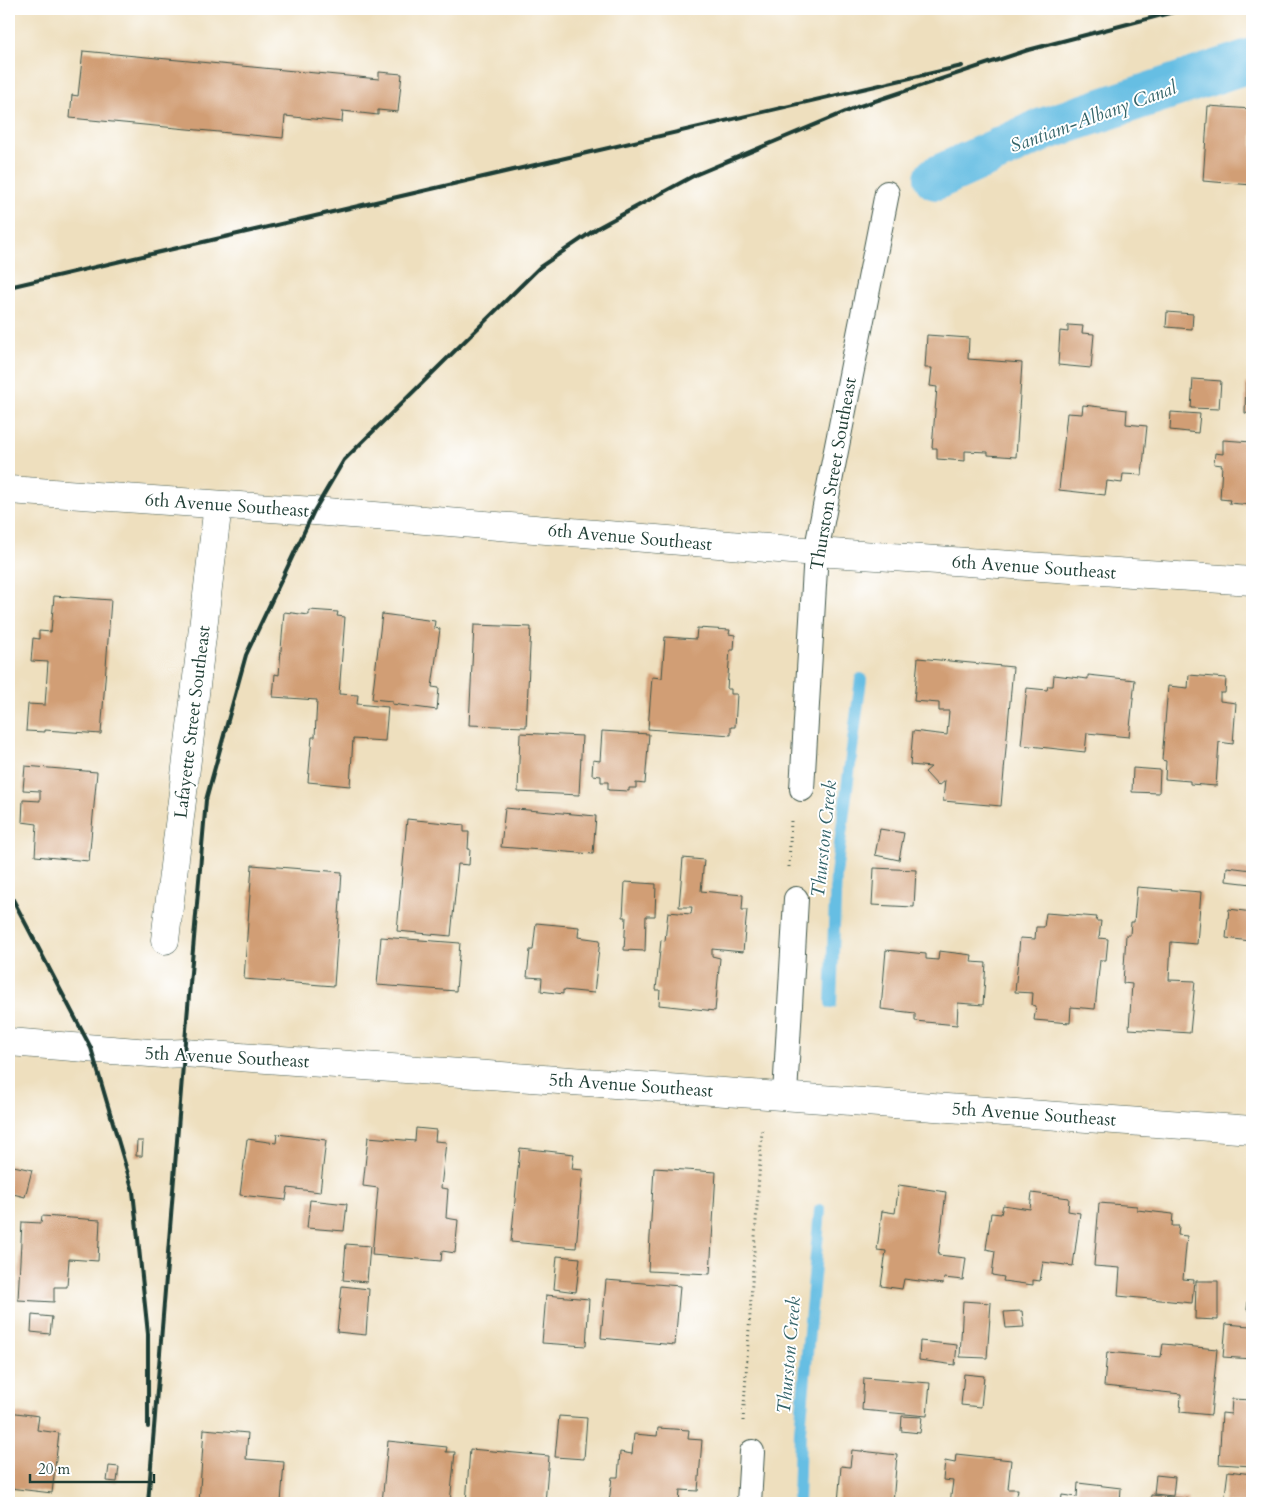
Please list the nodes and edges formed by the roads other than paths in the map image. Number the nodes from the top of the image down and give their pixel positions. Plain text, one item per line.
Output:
1 (886, 193) dead end
2 (9, 490) edge
3 (218, 505) junction
4 (816, 552) junction
5 (1252, 581) edge
6 (802, 789) road end
7 (796, 899) road end
8 (165, 940) dead end
9 (9, 1042) edge
10 (774, 1095) junction
11 (1252, 1130) edge
12 (752, 1452) road end
13 (749, 1503) edge

1 - 4 lane, Thurston Street Southeast
2 - 3 street, 6th Avenue Southeast
3 - 4 street, 6th Avenue Southeast
3 - 8 street, Lafayette Street Southeast
4 - 5 street, 6th Avenue Southeast
4 - 6 lane, Thurston Street Southeast
7 - 10 lane
9 - 10 street, 5th Avenue Southeast
10 - 11 street, 5th Avenue Southeast
12 - 13 lane

